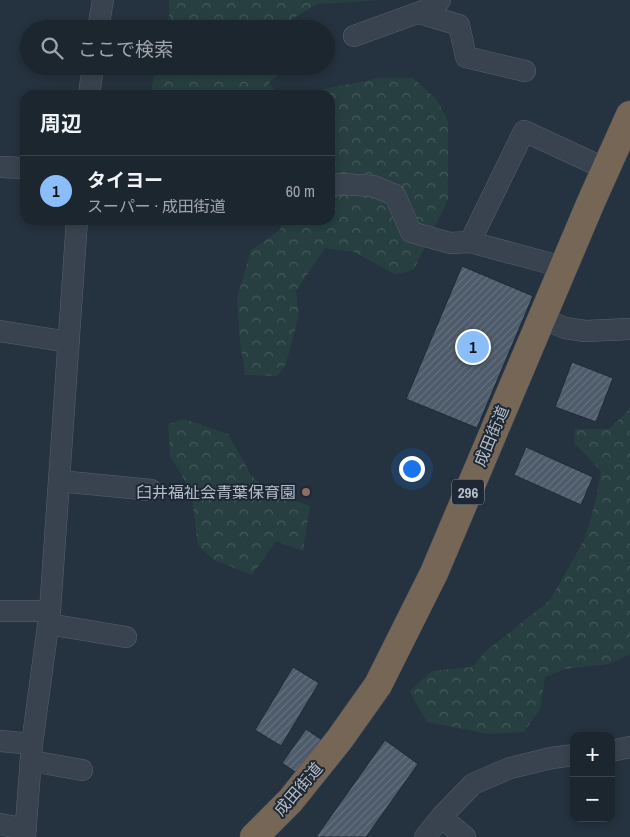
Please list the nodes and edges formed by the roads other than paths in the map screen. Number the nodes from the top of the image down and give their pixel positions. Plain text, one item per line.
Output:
1 (103, 0) edge
2 (440, 0) edge
3 (419, 13) junction
4 (100, 20) edge
5 (354, 36) dead end
6 (525, 71) dead end
7 (92, 75) edge
8 (90, 90) edge
9 (630, 116) edge
10 (0, 167) edge
11 (20, 168) edge
12 (606, 169) junction
13 (335, 185) edge
14 (77, 225) edge
15 (470, 242) junction
16 (563, 267) junction
17 (542, 318) junction
18 (630, 329) edge
19 (0, 331) edge
20 (68, 342) junction
21 (59, 481) junction
22 (150, 490) dead end
23 (0, 611) edge
24 (49, 617) junction
25 (126, 637) dead end
26 (0, 741) edge
27 (630, 747) edge
28 (615, 750) edge
29 (31, 752) junction
30 (570, 756) edge
31 (82, 770) dead end
32 (440, 817) junction
33 (0, 824) edge
34 (25, 833) edge
35 (254, 837) edge
36 (425, 837) edge
37 (465, 837) edge

1 - 4 street
2 - 3 street
3 - 5 street
3 - 6 street
7 - 8 street
9 - 12 highway, 成田街道 / 296
10 - 11 street
12 - 15 street
12 - 16 highway, 成田街道 / 296
13 - 15 street
14 - 20 street
15 - 16 street
16 - 17 highway, 成田街道 / 296
17 - 18 street
17 - 35 highway, 成田街道 / 296
19 - 20 street
20 - 21 street
21 - 22 street
21 - 24 street
23 - 24 street
24 - 25 street
24 - 29 street
26 - 29 street
27 - 28 street
29 - 31 street
29 - 34 street
30 - 32 street
32 - 36 street
32 - 37 street
33 - 34 street

